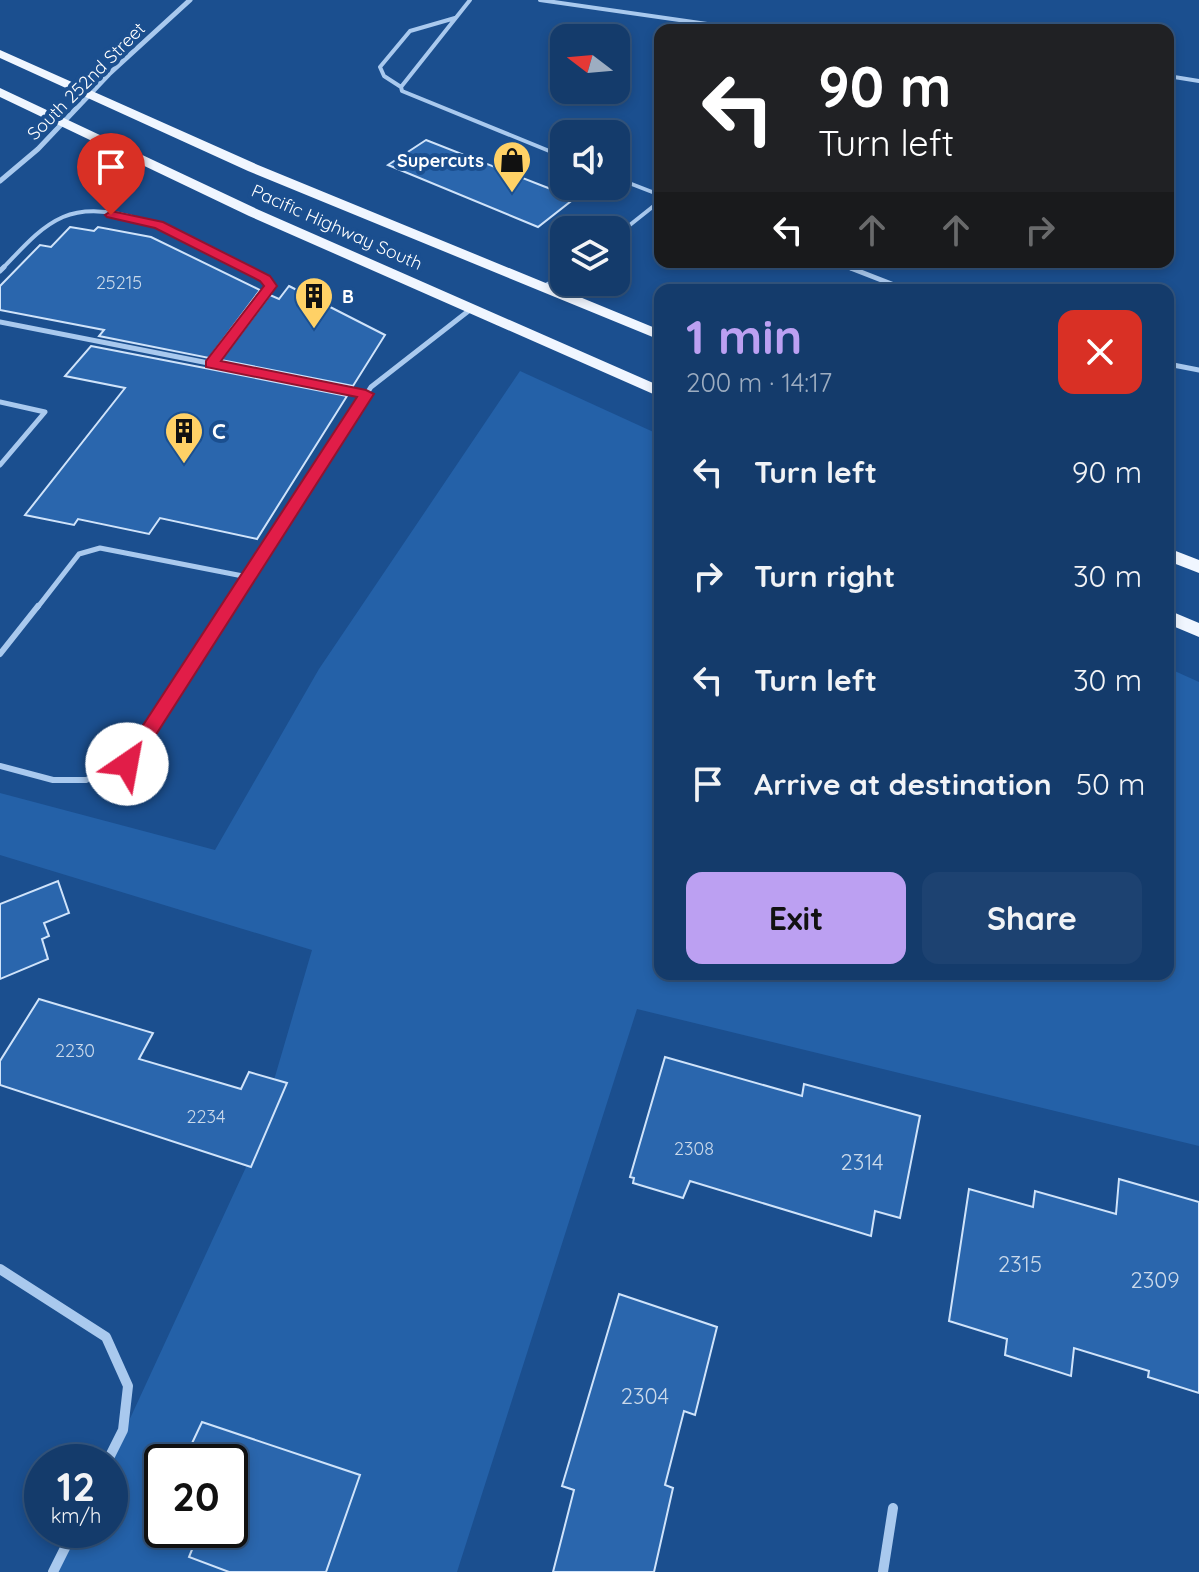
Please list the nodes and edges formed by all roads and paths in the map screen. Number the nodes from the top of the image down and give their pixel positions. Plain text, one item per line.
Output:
1 (190, 0) edge
2 (470, 0) edge
3 (540, 0) edge
4 (455, 18) junction
5 (707, 24) edge
6 (0, 54) edge
7 (1174, 77) edge
8 (1199, 81) edge
9 (401, 87) junction
10 (0, 92) edge
11 (90, 94) junction
12 (63, 122) junction
13 (550, 151) edge
14 (0, 181) edge
15 (630, 183) edge
16 (654, 193) edge
17 (654, 206) edge
18 (630, 225) edge
19 (849, 268) edge
20 (0, 271) edge
21 (550, 283) edge
22 (888, 283) edge
23 (545, 286) junction
24 (471, 309) junction
25 (0, 322) edge
26 (654, 332) edge
27 (211, 364) junction
28 (1174, 365) edge
29 (1199, 370) edge
30 (654, 389) edge
31 (366, 394) junction
32 (0, 402) edge
33 (0, 465) edge
34 (1174, 557) edge
35 (1199, 567) edge
36 (248, 577) junction
37 (1174, 620) edge
38 (1199, 630) edge
39 (0, 654) edge
40 (0, 766) edge
41 (0, 1269) edge
42 (116, 1444) edge
43 (893, 1508) dead end
44 (65, 1548) edge
45 (53, 1572) edge
46 (883, 1572) edge

1 - 11 street, South 252nd Street
2 - 4 lane
3 - 5 lane
4 - 9 lane
4 - 9 lane
6 - 11 main road, Pacific Highway South
7 - 8 lane
9 - 13 lane
10 - 12 main road, Pacific Highway South
11 - 12 street, South 252nd Street
11 - 23 main road, Pacific Highway South
12 - 14 street, South 252nd Street
12 - 24 main road, Pacific Highway South
15 - 16 lane
17 - 18 lane
19 - 22 lane
20 - 27 lane
21 - 23 lane
23 - 26 main road, Pacific Highway South
24 - 30 main road, Pacific Highway South
24 - 31 lane
25 - 27 lane
27 - 31 lane
28 - 29 lane
31 - 36 lane
32 - 33 lane
34 - 35 main road
36 - 39 lane
36 - 40 lane
37 - 38 main road
41 - 42 street
43 - 46 street
44 - 45 street

